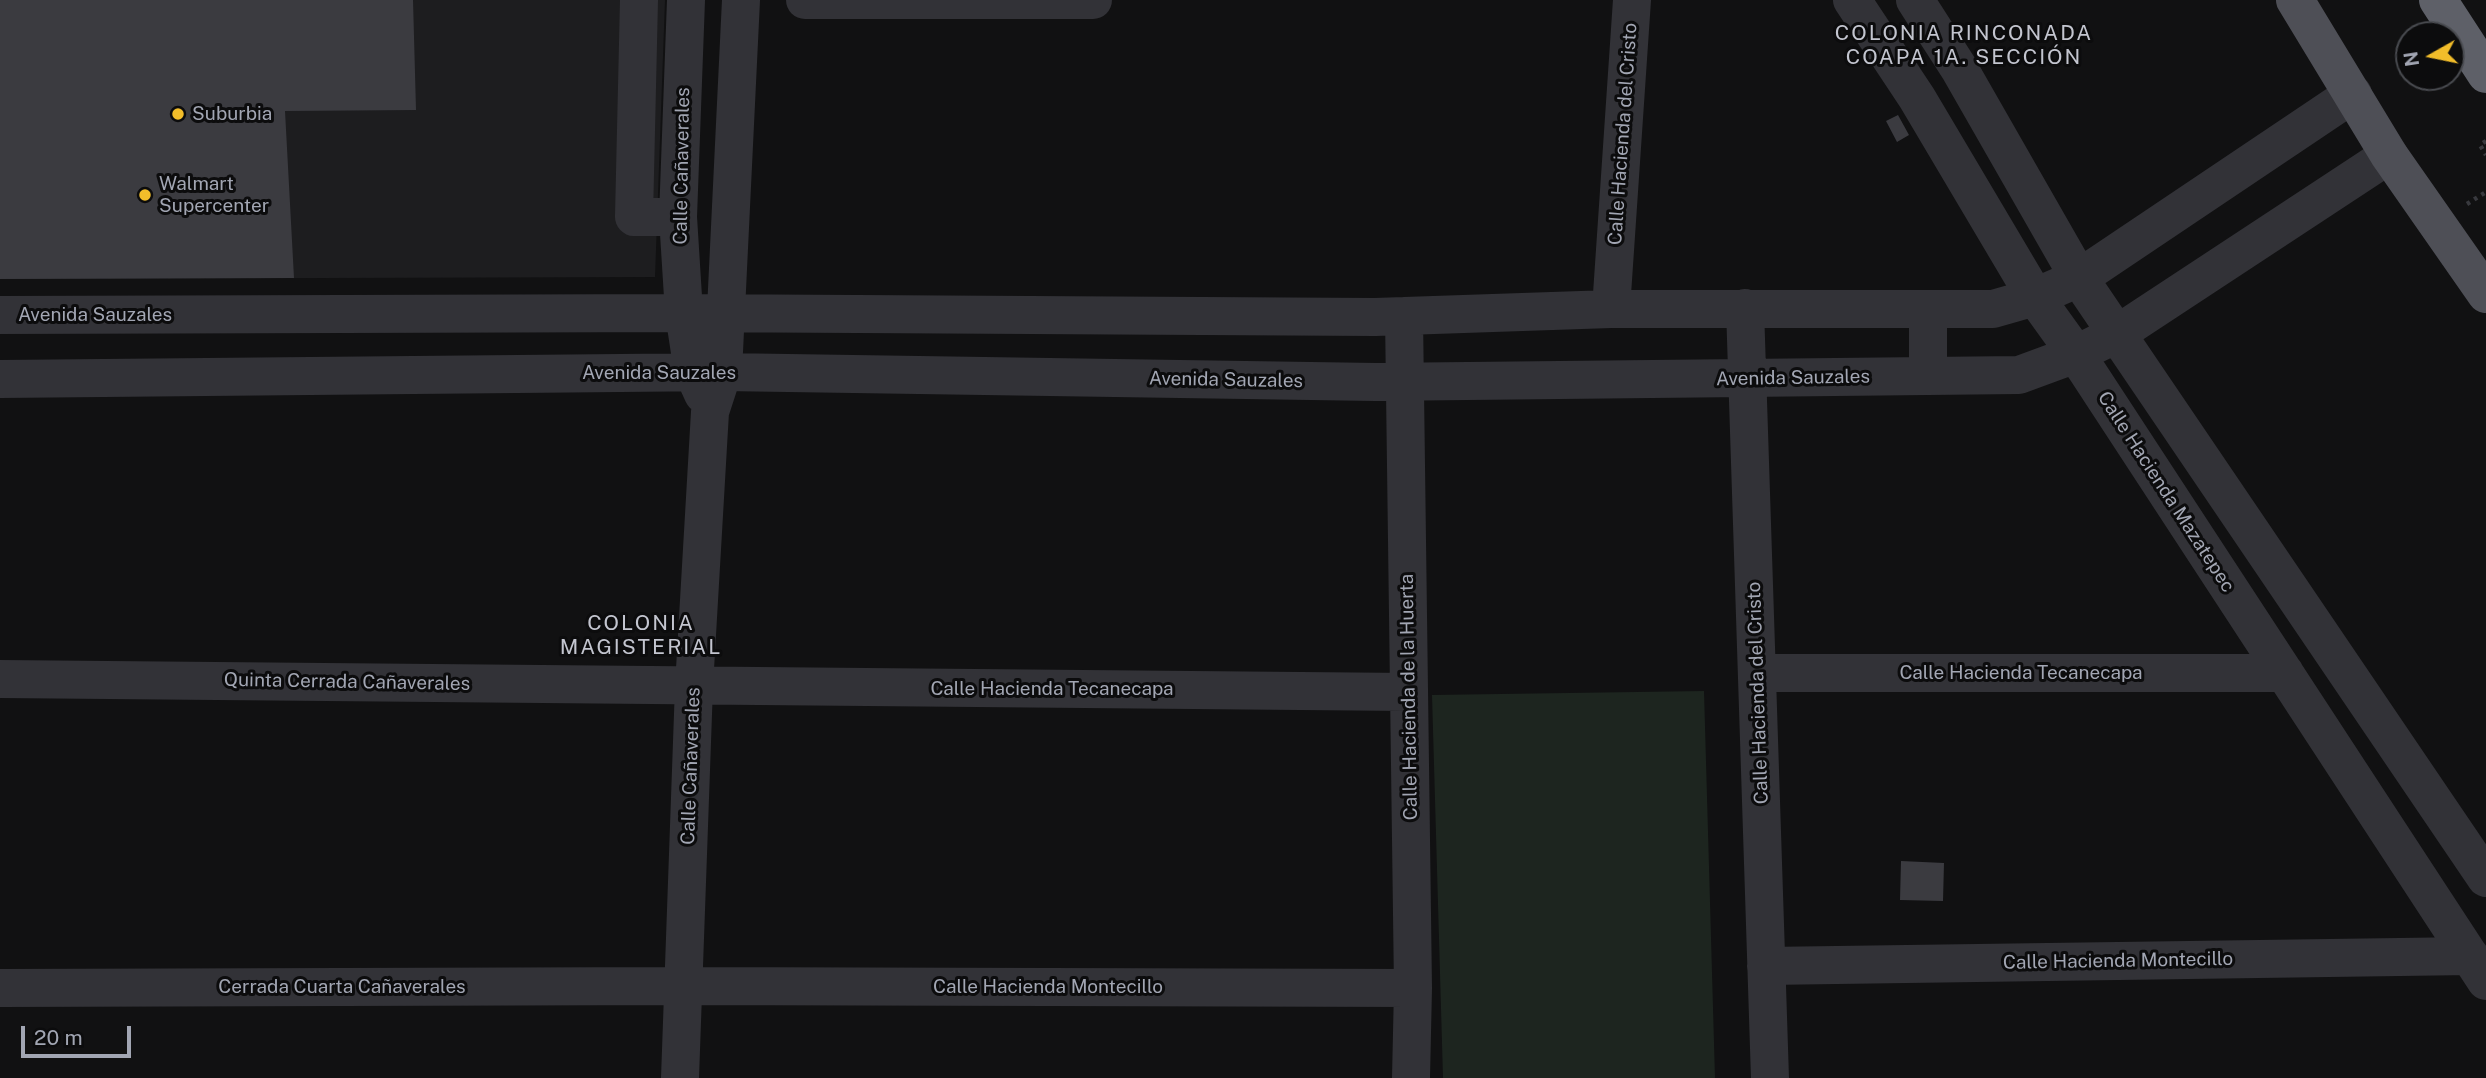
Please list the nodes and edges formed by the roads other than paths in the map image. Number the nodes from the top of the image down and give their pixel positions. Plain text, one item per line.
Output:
1 (639, 0) edge
2 (687, 0) edge
3 (741, 0) edge
4 (1093, 0) edge
5 (1632, 0) edge
6 (1852, 0) edge
7 (1915, 0) edge
8 (2295, 0) edge
9 (2438, 0) edge
10 (813, 1) edge
11 (1960, 70) junction
12 (2486, 74) edge
13 (2353, 93) junction
14 (1917, 99) junction
15 (2389, 155) junction
16 (678, 217) junction
17 (2079, 278) junction
18 (2486, 294) edge
19 (2035, 297) junction
20 (1745, 308) junction
21 (1611, 309) junction
22 (1928, 309) junction
23 (684, 313) junction
24 (410, 314) junction
25 (726, 314) junction
26 (0, 315) edge
27 (1404, 316) junction
28 (2118, 334) junction
29 (2076, 354) junction
30 (708, 372) junction
31 (408, 374) junction
32 (1928, 376) junction
33 (0, 379) edge
34 (1747, 380) junction
35 (1405, 382) junction
36 (2226, 494) junction
37 (2185, 521) junction
38 (1757, 673) junction
39 (2284, 673) junction
40 (0, 679) edge
41 (694, 686) junction
42 (1409, 692) junction
43 (2486, 878) edge
44 (1766, 966) junction
45 (2478, 968) edge
46 (683, 986) junction
47 (0, 988) edge
48 (1413, 988) junction
49 (680, 1078) edge
50 (1411, 1078) edge
51 (1770, 1078) edge

1 - 16 street
2 - 16 street, Calle Cañaverales
3 - 25 street, Calle Cañaverales
4 - 10 street
5 - 21 street, Calle Hacienda del Cristo
6 - 14 street, Calle Hacienda Mazatepec
7 - 11 street
8 - 13 main road
9 - 12 highway
11 - 14 street
11 - 17 street
13 - 15 main road
13 - 17 street, Avenida Sauzales
14 - 19 street, Calle Hacienda Mazatepec
15 - 18 main road
15 - 28 street, Avenida Sauzales
16 - 23 street, Calle Cañaverales
17 - 19 street, Avenida Sauzales
17 - 28 street
19 - 22 street, Avenida Sauzales
19 - 29 street, Calle Hacienda Mazatepec
20 - 21 street, Avenida Sauzales
20 - 22 street, Avenida Sauzales
20 - 34 street, Calle Hacienda del Cristo
21 - 27 street, Avenida Sauzales
22 - 32 street
23 - 24 street, Avenida Sauzales
23 - 25 street, Avenida Sauzales
23 - 30 street, Calle Cañaverales
24 - 26 street, Avenida Sauzales
24 - 31 street
25 - 27 street, Avenida Sauzales
25 - 30 street, Calle Cañaverales
27 - 35 street, Calle Hacienda de la Huerta
28 - 29 street, Avenida Sauzales
28 - 36 street
29 - 32 street, Avenida Sauzales
29 - 37 street, Calle Hacienda Mazatepec
30 - 31 street, Avenida Sauzales
30 - 35 street, Avenida Sauzales
30 - 41 street, Calle Cañaverales
31 - 33 street, Avenida Sauzales
32 - 34 street, Avenida Sauzales
34 - 35 street, Avenida Sauzales
34 - 38 street, Calle Hacienda del Cristo
35 - 42 street, Calle Hacienda de la Huerta
36 - 37 street
36 - 43 street
37 - 39 street, Calle Hacienda Mazatepec
38 - 39 street, Calle Hacienda Tecanecapa
38 - 44 street, Calle Hacienda del Cristo
39 - 45 street, Calle Hacienda Mazatepec
40 - 41 street, Quinta Cerrada Cañaverales
41 - 42 street, Calle Hacienda Tecanecapa
41 - 46 street, Calle Cañaverales
42 - 48 street, Calle Hacienda de la Huerta
44 - 45 street, Calle Hacienda Montecillo
44 - 51 street, Calle Hacienda del Cristo
46 - 47 street, Cerrada Cuarta Cañaverales
46 - 48 street, Calle Hacienda Montecillo
46 - 49 street, Calle Cañaverales
48 - 50 street, Calle Hacienda de la Huerta

